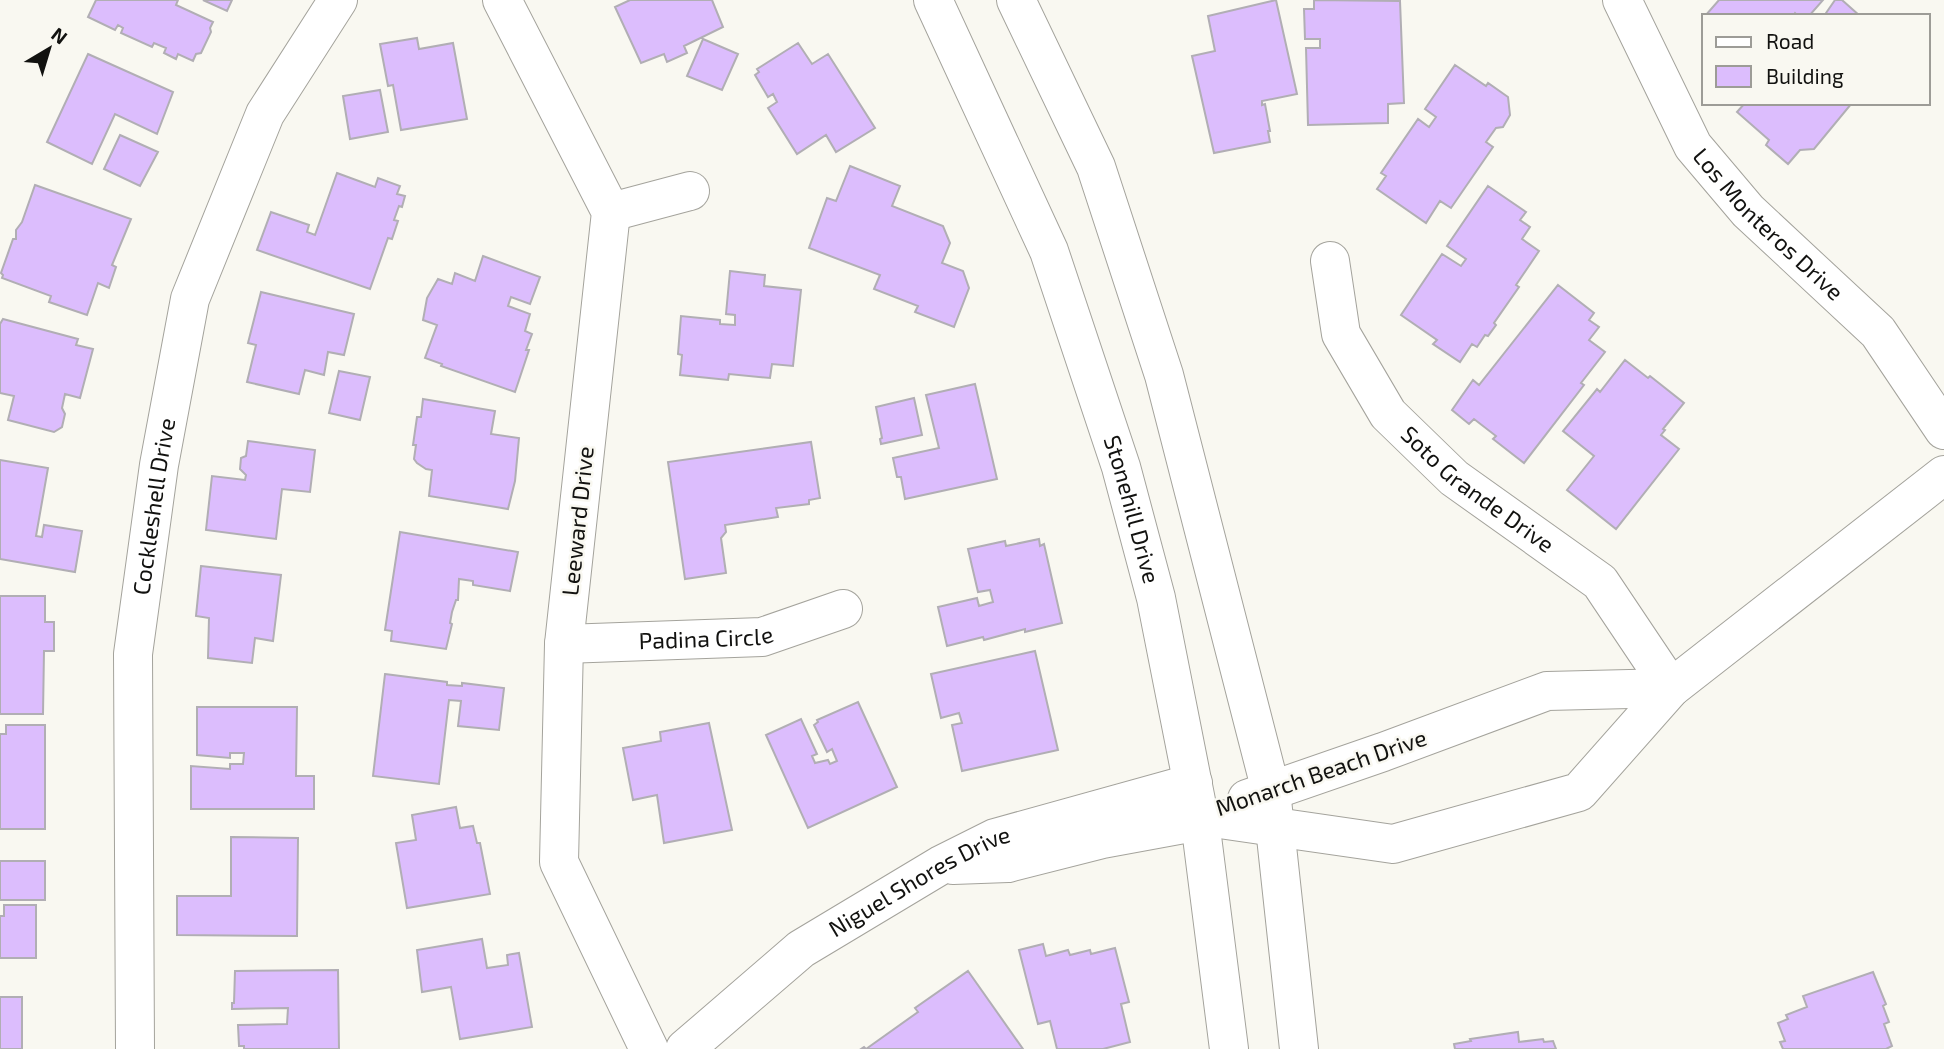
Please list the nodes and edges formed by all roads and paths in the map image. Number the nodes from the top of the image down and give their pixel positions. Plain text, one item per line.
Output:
1 (338, 0) edge
2 (502, 0) edge
3 (933, 0) edge
4 (1016, 0) edge
5 (1622, 0) edge
6 (690, 191) dead end
7 (611, 212) junction
8 (1330, 261) dead end
9 (1944, 430) edge
10 (1944, 475) edge
11 (842, 609) dead end
12 (564, 644) junction
13 (1671, 688) junction
14 (1197, 807) junction
15 (1272, 809) junction
16 (941, 865) joint
17 (135, 1049) edge
18 (649, 1049) edge
19 (685, 1049) edge
20 (1229, 1049) edge
21 (1299, 1049) edge

1 - 17 street, Cockleshell Drive
2 - 7 street
3 - 14 street, Stonehill Drive
4 - 15 street
5 - 9 street, Los Monteros Drive
6 - 7 street
7 - 12 street, Leeward Drive
8 - 13 street, Soto Grande Drive
10 - 13 street, Monarch Beach Drive
11 - 12 street, Padina Circle
12 - 18 street, Leeward Drive
13 - 15 street, Monarch Beach Drive
13 - 15 street, Monarch Beach Drive
14 - 15 street, Monarch Beach Drive
14 - 16 street, Monarch Beach Drive
14 - 20 street, Stonehill Drive
15 - 21 street
16 - 19 street, Niguel Shores Drive

